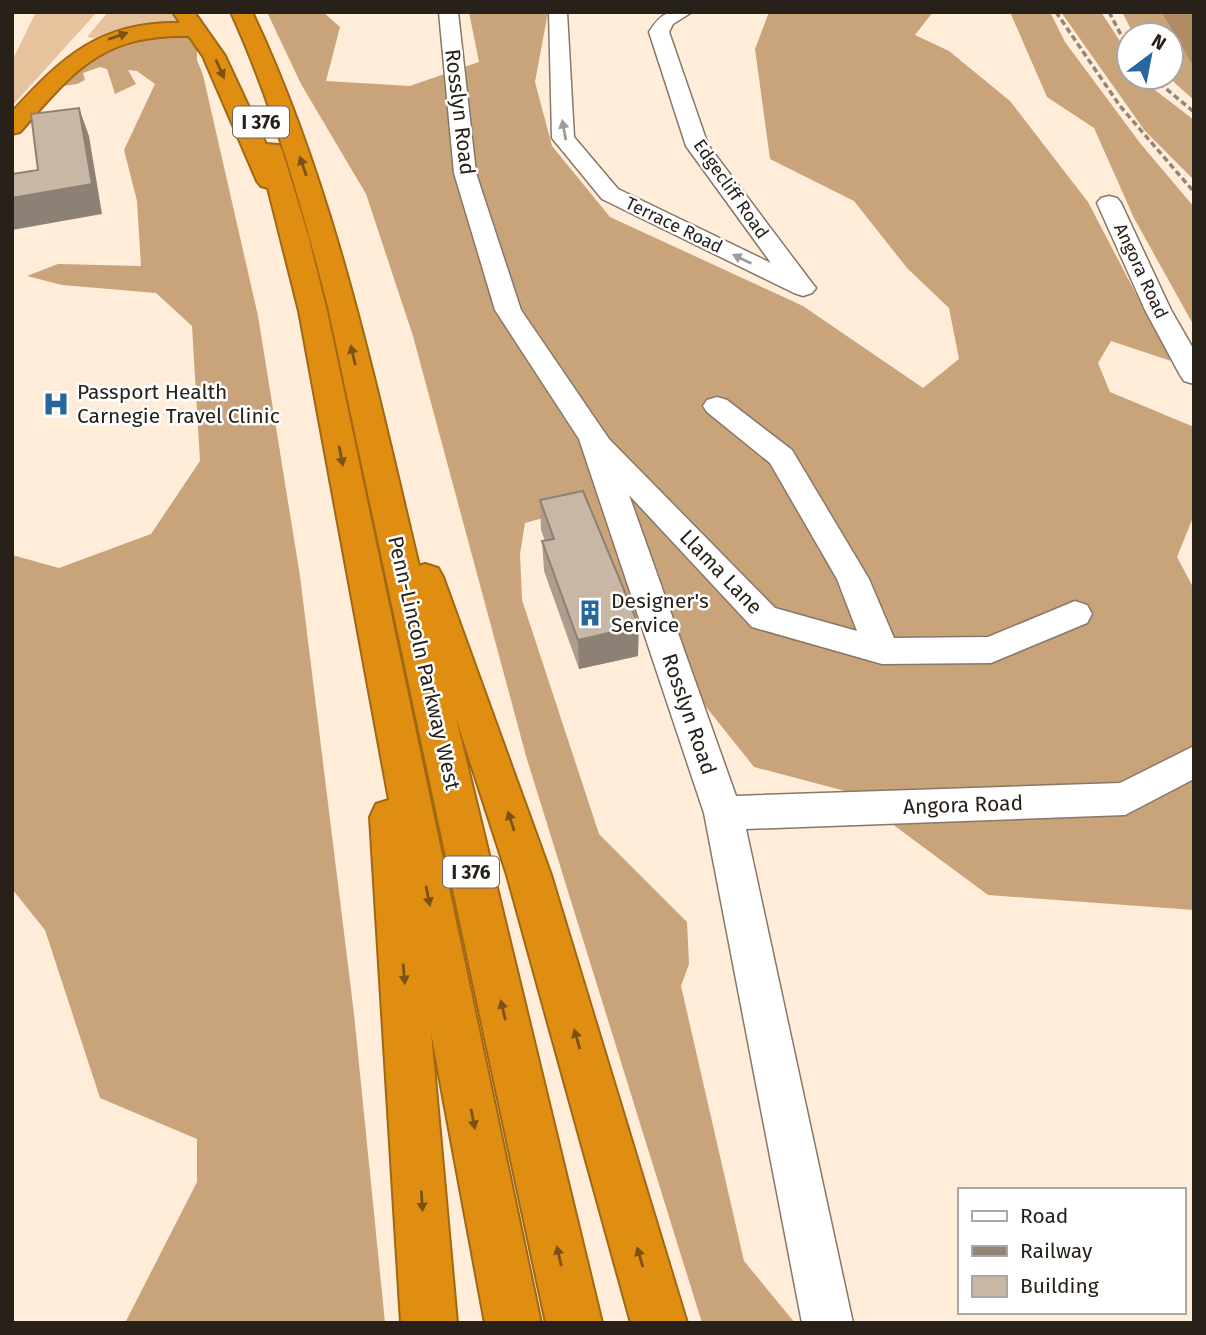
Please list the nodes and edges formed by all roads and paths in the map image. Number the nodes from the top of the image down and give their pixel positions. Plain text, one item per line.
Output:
1 (217, 12) edge
2 (448, 12) edge
3 (558, 12) edge
4 (683, 12) edge
5 (241, 13) edge
6 (191, 21) edge
7 (93, 22) dead end
8 (12, 112) edge
9 (12, 127) edge
10 (1109, 203) dead end
11 (295, 235) junction
12 (803, 288) joint
13 (1194, 375) edge
14 (717, 405) dead end
15 (369, 421) junction
16 (594, 439) junction
17 (1075, 614) dead end
18 (377, 637) junction
19 (882, 651) junction
20 (1194, 761) edge
21 (723, 813) junction
22 (429, 1323) edge
23 (513, 1323) edge
24 (574, 1323) edge
25 (659, 1323) edge
26 (828, 1323) edge

1 - 11 highway, Penn-Lincoln Parkway West / I 376
2 - 16 street, Rosslyn Road
12 -> 3 street, Terrace Road
4 - 12 street, Edgecliff Road
15 -> 5 highway, Penn-Lincoln Parkway West / I 376
9 -> 6 highway
6 -> 11 highway
7 - 8 highway
10 - 13 street, Angora Road
11 -> 18 highway, Penn-Lincoln Parkway West / I 376
14 - 19 street
24 -> 15 highway, Penn-Lincoln Parkway West / I 376
25 -> 15 highway
16 - 19 street, Llama Lane
16 - 21 street, Rosslyn Road
17 - 19 street, Llama Lane
18 -> 22 highway
18 -> 23 highway, Penn-Lincoln Parkway West / I 376
20 - 21 street, Angora Road
21 - 26 street, Rosslyn Road

